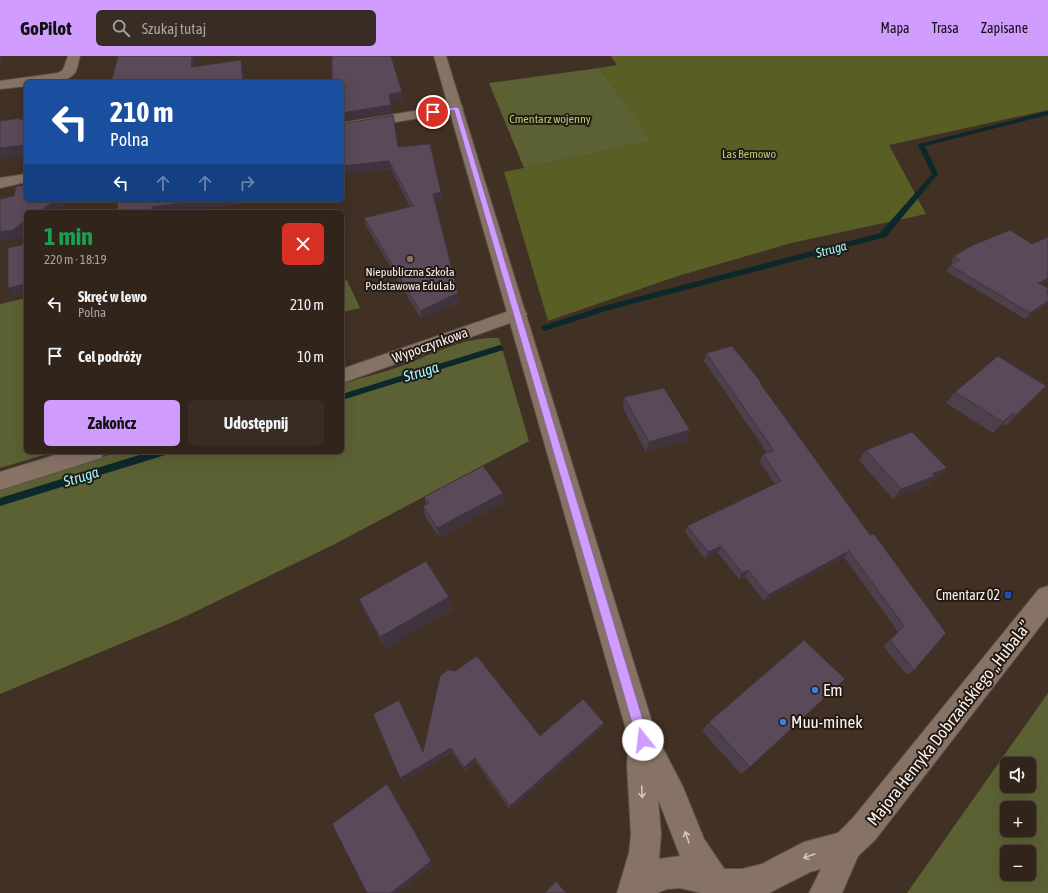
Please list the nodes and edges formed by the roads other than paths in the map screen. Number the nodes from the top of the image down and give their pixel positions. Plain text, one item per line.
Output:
1 (74, 56) edge
2 (440, 56) edge
3 (39, 80) edge
4 (24, 82) edge
5 (0, 85) edge
6 (456, 108) junction
7 (344, 127) edge
8 (24, 178) edge
9 (0, 183) edge
10 (518, 314) junction
11 (344, 375) edge
12 (87, 454) edge
13 (0, 481) edge
14 (1048, 597) edge
15 (643, 740) junction
16 (847, 846) junction
17 (721, 887) edge
18 (634, 892) edge
19 (825, 893) edge

1 - 3 main road
2 - 6 main road
4 - 5 main road
6 - 7 main road
6 - 10 main road
8 - 9 main road
10 - 11 main road, Wypoczynkowa
10 - 15 main road
12 - 13 main road
14 - 16 main road, Majora Henryka Dobrzańskiego „Hubala”
17 -> 15 main road
15 -> 18 main road
16 -> 17 main road, Majora Henryka Dobrzańskiego „Hubala”
16 - 19 main road, Majora Henryka Dobrzańskiego „Hubala”
17 - 18 main road

